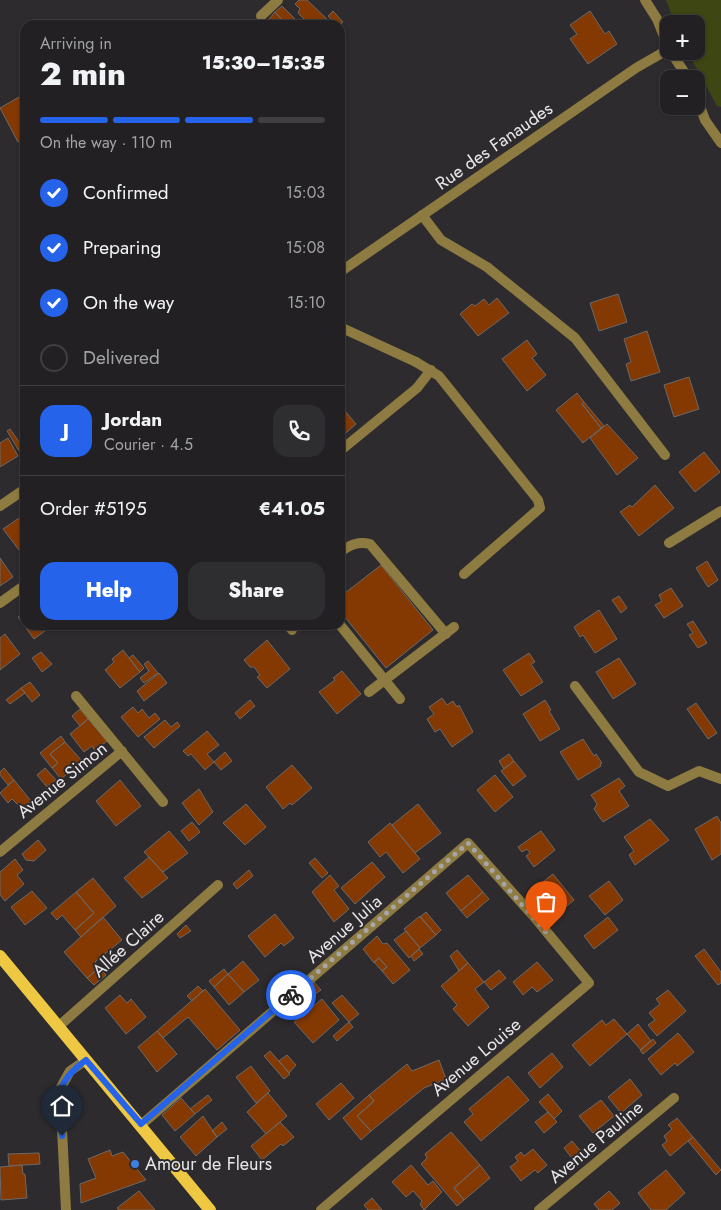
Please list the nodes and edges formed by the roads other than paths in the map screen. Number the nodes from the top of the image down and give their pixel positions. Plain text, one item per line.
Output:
1 (278, 0) edge
2 (646, 0) edge
3 (261, 16) dead end
4 (660, 26) edge
5 (660, 55) edge
6 (703, 115) edge
7 (720, 141) edge
8 (422, 215) junction
9 (345, 269) edge
10 (345, 329) edge
11 (431, 370) junction
12 (345, 447) edge
13 (665, 455) dead end
14 (20, 492) edge
15 (0, 506) edge
16 (721, 511) edge
17 (669, 543) dead end
18 (345, 548) edge
19 (464, 574) dead end
20 (20, 589) edge
21 (0, 603) edge
22 (344, 630) edge
23 (386, 681) junction
24 (575, 686) dead end
25 (370, 692) dead end
26 (76, 696) dead end
27 (400, 699) dead end
28 (122, 751) junction
29 (721, 778) edge
30 (164, 802) dead end
31 (0, 852) edge
32 (218, 885) dead end
33 (536, 918) joint
34 (0, 956) edge
35 (59, 1026) junction
36 (86, 1060) junction
37 (674, 1098) dead end
38 (141, 1124) junction
39 (66, 1210) edge
40 (210, 1210) edge
41 (321, 1210) edge
42 (539, 1210) edge

1 - 3 street
2 - 4 street
5 - 8 street, Rue des Fanaudes
6 - 7 street
8 - 9 street, Rue des Fanaudes
8 - 13 street
10 - 11 street
11 - 12 street
11 - 19 street
14 - 15 street
16 - 17 street
18 - 23 street
20 - 21 street
22 - 23 street
23 - 25 street
23 - 27 street
24 - 29 street
26 - 28 street, Avenue Simon
28 - 30 street, Avenue Simon
28 - 31 street, Avenue Simon
32 - 35 street, Allée Claire
33 - 38 street, Avenue Julia
33 - 41 street, Avenue Louise
34 - 35 main road
35 - 36 main road
36 - 38 main road
36 - 39 street
37 - 42 street, Avenue Pauline
38 - 40 main road

